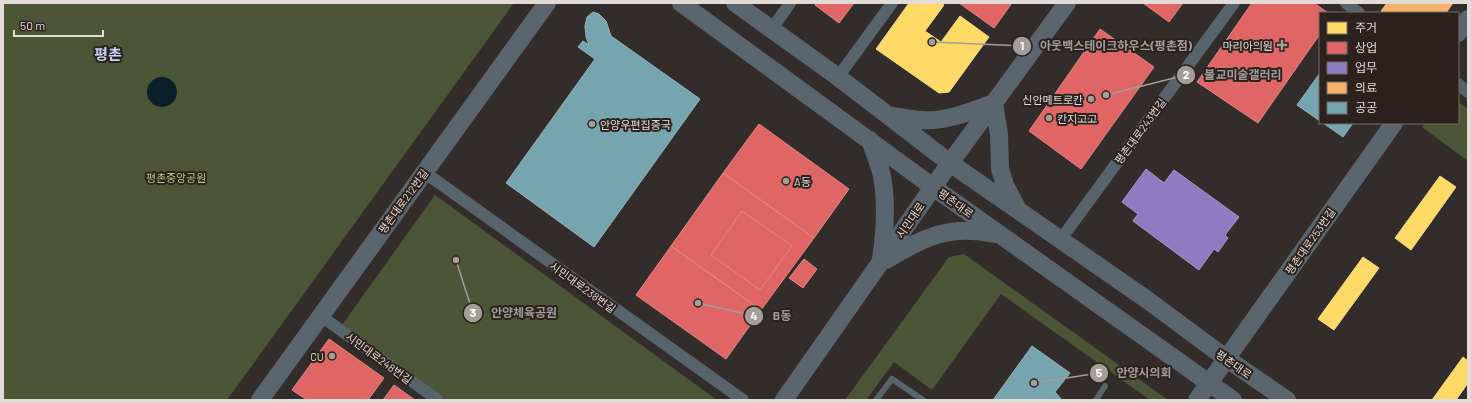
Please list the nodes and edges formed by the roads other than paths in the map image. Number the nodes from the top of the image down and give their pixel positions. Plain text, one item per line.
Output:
1 (547, 3) edge
2 (681, 3) edge
3 (735, 3) edge
4 (790, 3) edge
5 (892, 3) edge
6 (1067, 3) edge
7 (1234, 3) edge
8 (1346, 3) edge
9 (1358, 12) edge
10 (1468, 19) edge
11 (772, 29) junction
12 (1459, 32) edge
13 (838, 77) junction
14 (1459, 85) edge
15 (1468, 92) edge
16 (994, 103) junction
17 (887, 115) junction
18 (1393, 124) edge
19 (870, 140) junction
20 (950, 163) junction
21 (424, 172) junction
22 (934, 187) junction
23 (1017, 209) junction
24 (1000, 235) junction
25 (1061, 239) junction
26 (880, 263) junction
27 (321, 316) junction
28 (1227, 359) junction
29 (1209, 384) junction
30 (1106, 386) dead end
31 (260, 400) edge
32 (438, 400) edge
33 (743, 400) edge
34 (784, 400) edge
35 (876, 400) edge
36 (923, 400) edge
37 (1096, 400) edge
38 (1197, 400) edge
39 (1233, 400) edge
40 (1287, 400) edge

1 - 21 street, 평촌대로212번길
2 - 19 street, 평촌대로
3 - 11 street, 평촌대로
4 - 11 street
5 - 13 street
6 - 16 street, 시민대로
7 - 25 street, 평촌대로243번길
8 - 9 street
10 - 12 street
11 - 13 street, 평촌대로
13 - 17 street, 평촌대로
14 - 15 street
16 - 17 street
16 - 20 street, 시민대로
16 - 23 street
17 - 20 street, 평촌대로
18 - 28 street, 평촌대로253번길
19 - 22 street, 평촌대로
19 - 26 street
20 - 22 street, 시민대로
20 - 23 street, 평촌대로
21 - 27 street, 평촌대로212번길
21 - 33 street, 시민대로238번길
22 - 24 street, 평촌대로
22 - 26 street, 시민대로
23 - 25 street, 평촌대로
24 - 26 street
24 - 29 street, 평촌대로
25 - 28 street, 평촌대로
26 - 34 street, 시민대로
27 - 31 street, 평촌대로212번길
27 - 32 street, 시민대로248번길
28 - 29 street, 평촌대로253번길
28 - 40 street, 평촌대로
29 - 38 street, 평촌대로253번길
29 - 39 street, 평촌대로
30 - 37 lane
35 - 36 lane

